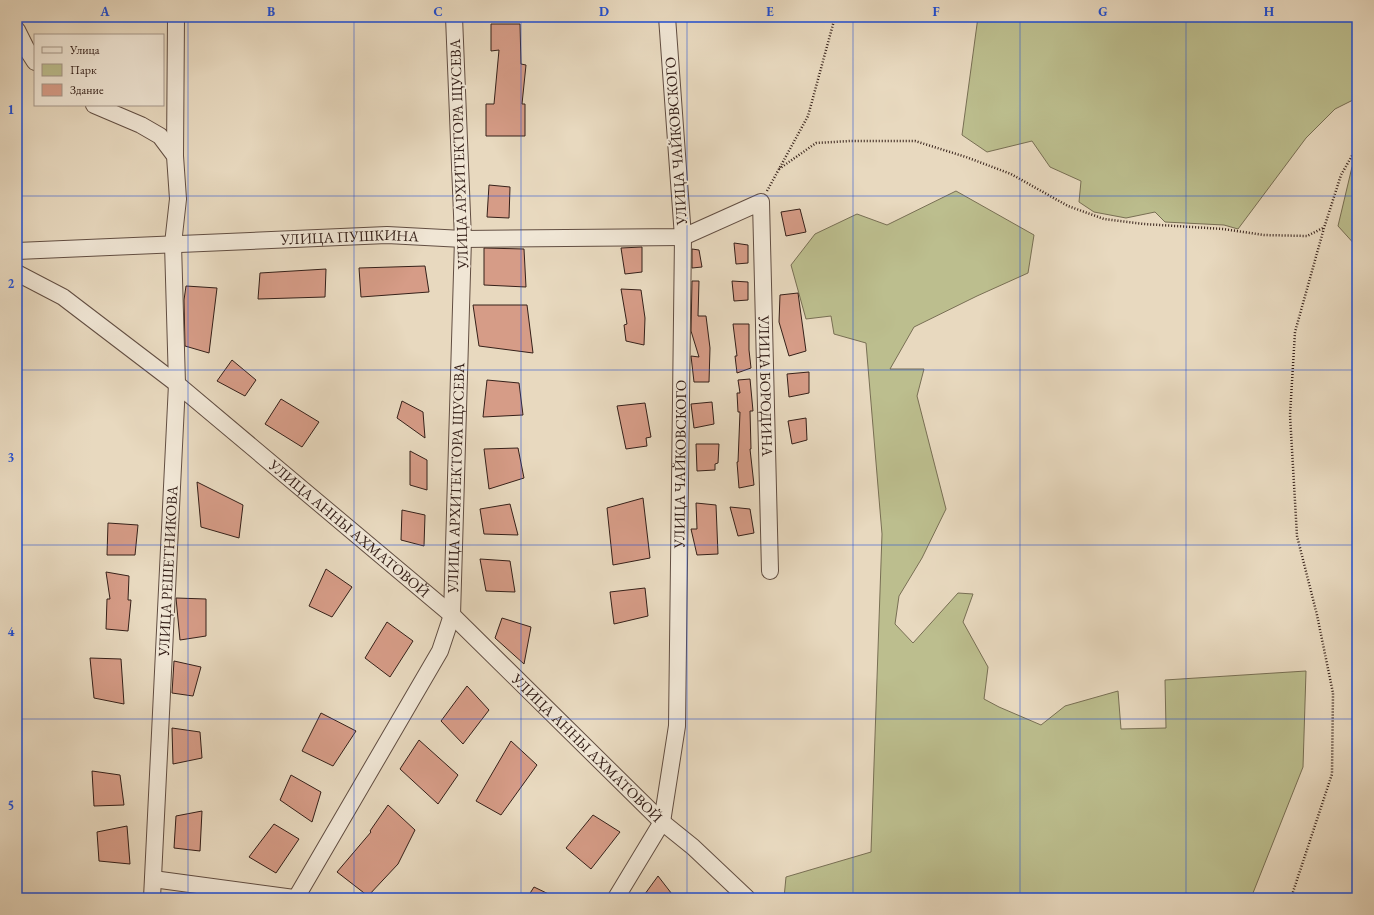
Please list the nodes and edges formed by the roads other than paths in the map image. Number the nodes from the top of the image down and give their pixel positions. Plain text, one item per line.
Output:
1 (176, 17) edge
2 (454, 17) edge
3 (667, 17) edge
4 (17, 30) edge
5 (34, 60) edge
6 (96, 106) edge
7 (175, 156) junction
8 (683, 237) junction
9 (463, 239) junction
10 (173, 244) junction
11 (17, 251) edge
12 (17, 274) edge
13 (176, 384) junction
14 (770, 571) dead end
15 (452, 615) junction
16 (662, 822) junction
17 (153, 879) junction
18 (152, 898) edge
19 (295, 898) edge
20 (616, 898) edge
21 (748, 898) edge

1 - 7 street
2 - 9 street, УЛИЦА АРХИТЕКТОРА ЩУСЕВА
3 - 8 street, УЛИЦА ЧАЙКОВСКОГО
4 - 5 street
6 - 7 street
7 - 10 street, УЛИЦА РЕШЕТНИКОВА
8 - 9 street, УЛИЦА ПУШКИНА
8 - 14 street, УЛИЦА БОРОДИНА
8 - 16 street, УЛИЦА ЧАЙКОВСКОГО
9 - 10 street, УЛИЦА ПУШКИНА
9 - 15 street, УЛИЦА АРХИТЕКТОРА ЩУСЕВА
10 - 11 street, УЛИЦА ПУШКИНА
10 - 13 street, УЛИЦА РЕШЕТНИКОВА
12 - 13 street, УЛИЦА АННЫ АХМАТОВОЙ
13 - 15 street, УЛИЦА АННЫ АХМАТОВОЙ
13 - 17 street, УЛИЦА РЕШЕТНИКОВА
15 - 16 street, УЛИЦА АННЫ АХМАТОВОЙ
15 - 19 street, УЛИЦА АРХИТЕКТОРА ЩУСЕВА
16 - 20 street, УЛИЦА ЧАЙКОВСКОГО
16 - 21 street, УЛИЦА АННЫ АХМАТОВОЙ
17 - 18 street, УЛИЦА РЕШЕТНИКОВА
17 - 19 street, УЛИЦА АРХИТЕКТОРА ЩУСЕВА

